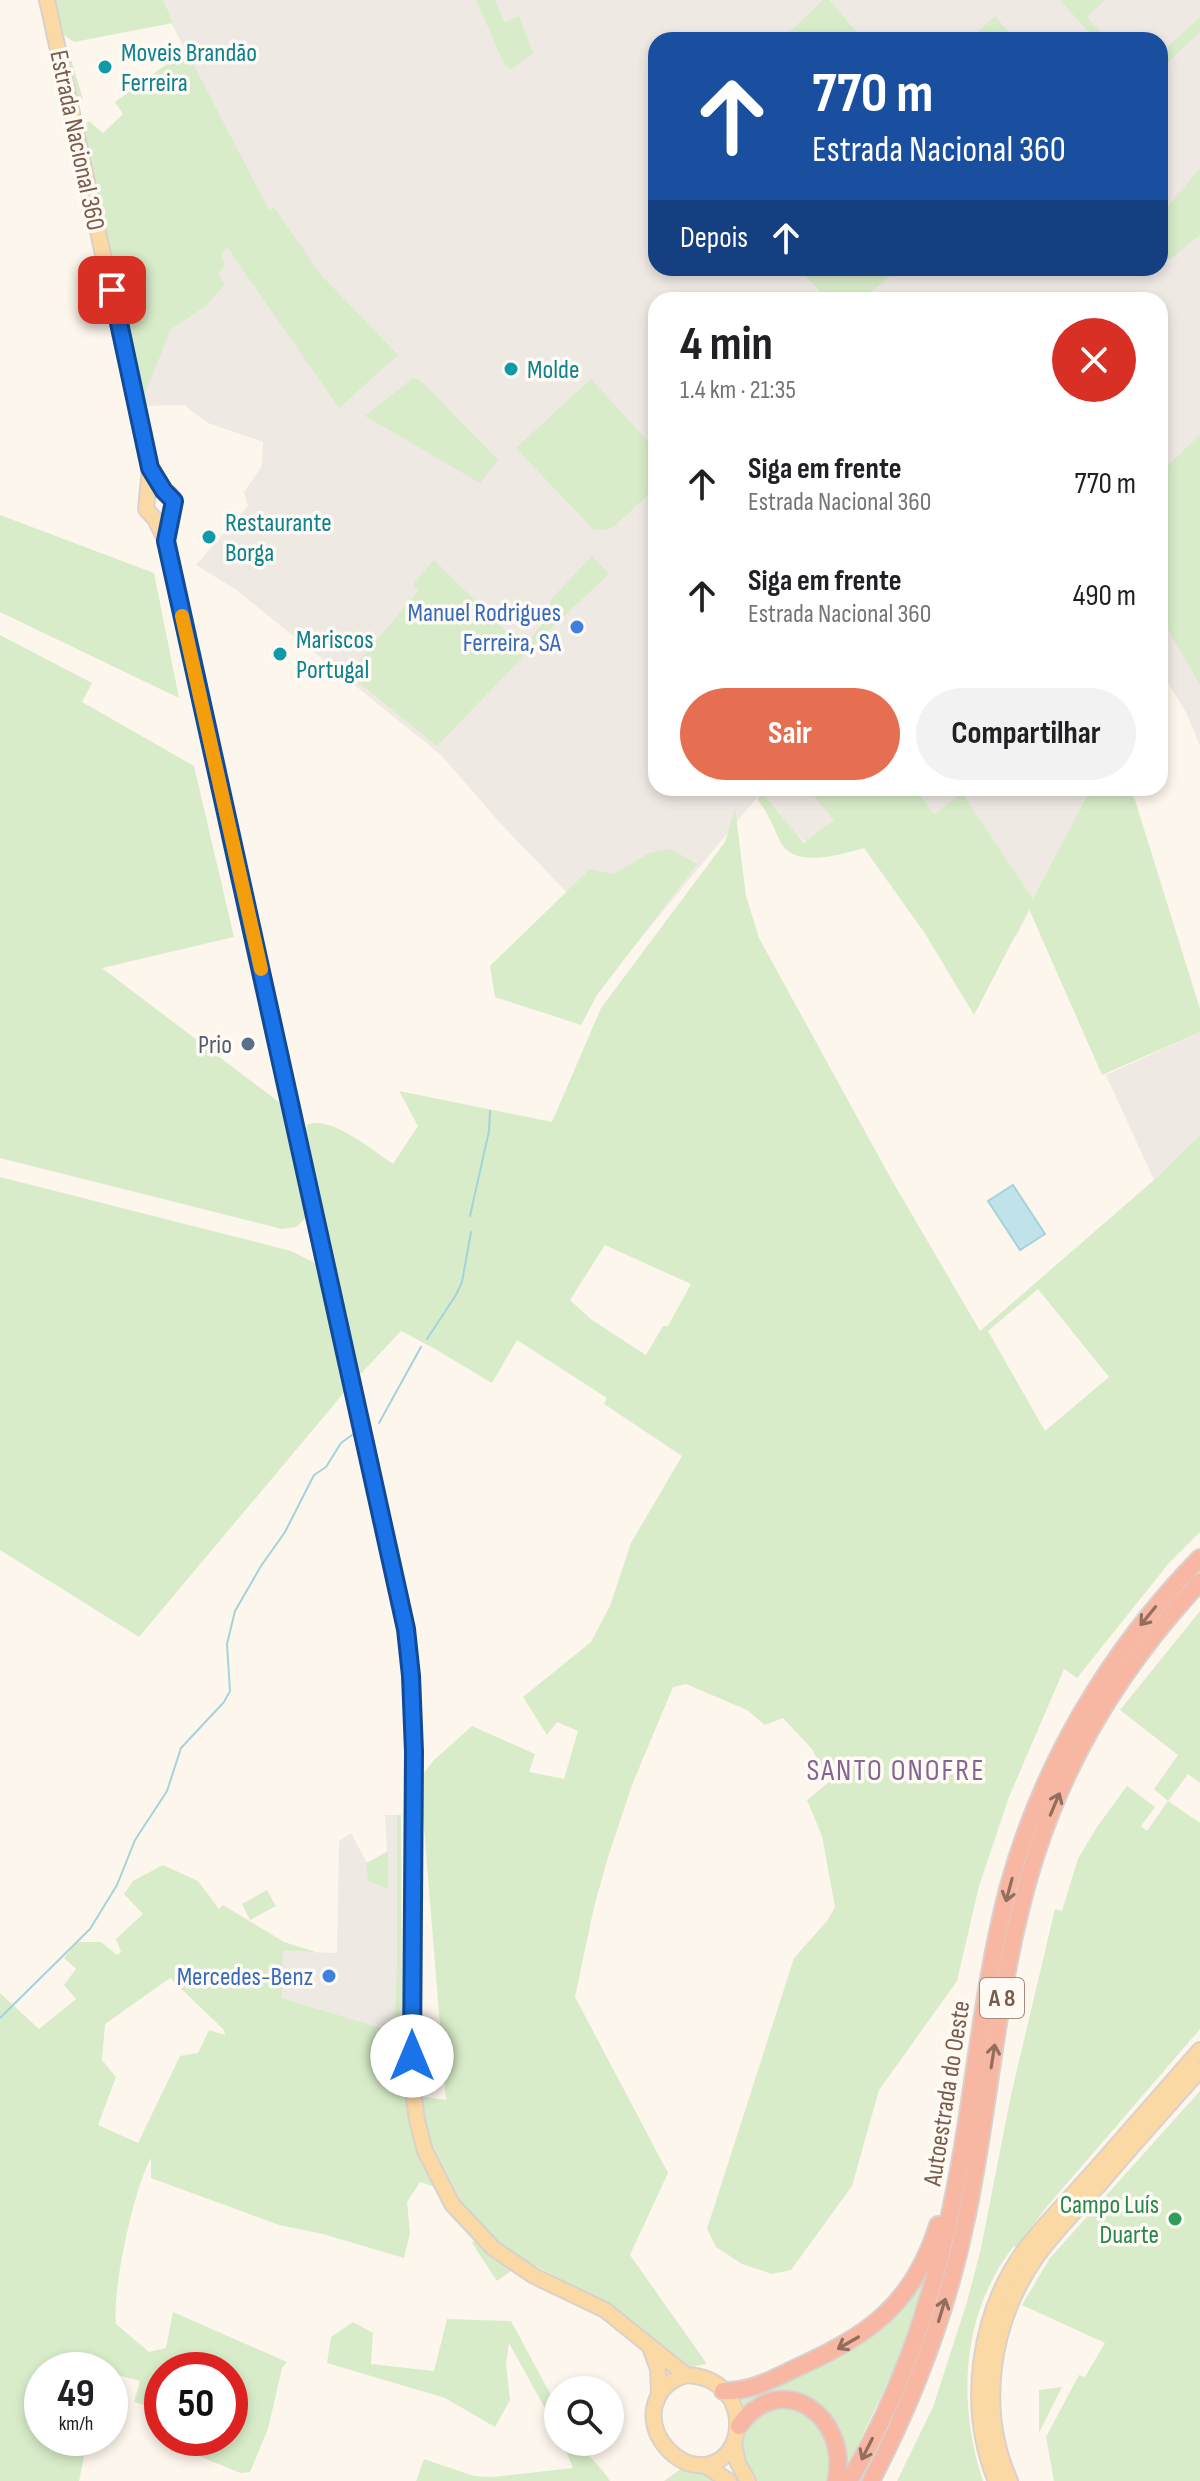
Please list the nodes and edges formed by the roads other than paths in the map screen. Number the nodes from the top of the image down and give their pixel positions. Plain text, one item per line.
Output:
1 (47, 0) edge
2 (150, 468) junction
3 (164, 491) junction
4 (148, 497) junction
5 (170, 516) junction
6 (155, 519) junction
7 (166, 541) junction
8 (1200, 1558) edge
9 (1200, 1582) edge
10 (1200, 2050) edge
11 (1200, 2070) edge
12 (968, 2108) junction
13 (649, 2346) junction
14 (686, 2375) junction
15 (723, 2391) junction
16 (659, 2393) junction
17 (739, 2426) junction
18 (734, 2443) junction
19 (704, 2465) junction
20 (729, 2481) edge
21 (748, 2481) edge
22 (836, 2481) edge
23 (849, 2481) edge
24 (871, 2481) edge
25 (996, 2481) edge
26 (1010, 2481) edge

1 - 2 main road, Estrada Nacional 360
2 - 3 main road, Estrada Nacional 360
2 - 4 main road, Estrada Nacional 360
3 - 4 main road
3 - 5 main road
4 - 6 main road
5 - 6 main road
5 - 7 main road
6 - 7 main road
7 - 13 main road
8 -> 12 highway, Autoestrada do Oeste / A 8
24 -> 9 highway, Autoestrada do Oeste / A 8
10 - 25 main road
11 - 26 main road
12 -> 15 highway
12 -> 23 highway, Autoestrada do Oeste / A 8
13 - 14 main road
13 - 16 main road
14 - 15 main road
14 - 16 main road
15 - 17 main road
16 - 19 main road
17 - 18 main road
17 - 22 highway
18 - 19 main road
18 - 21 main road
19 - 20 main road

